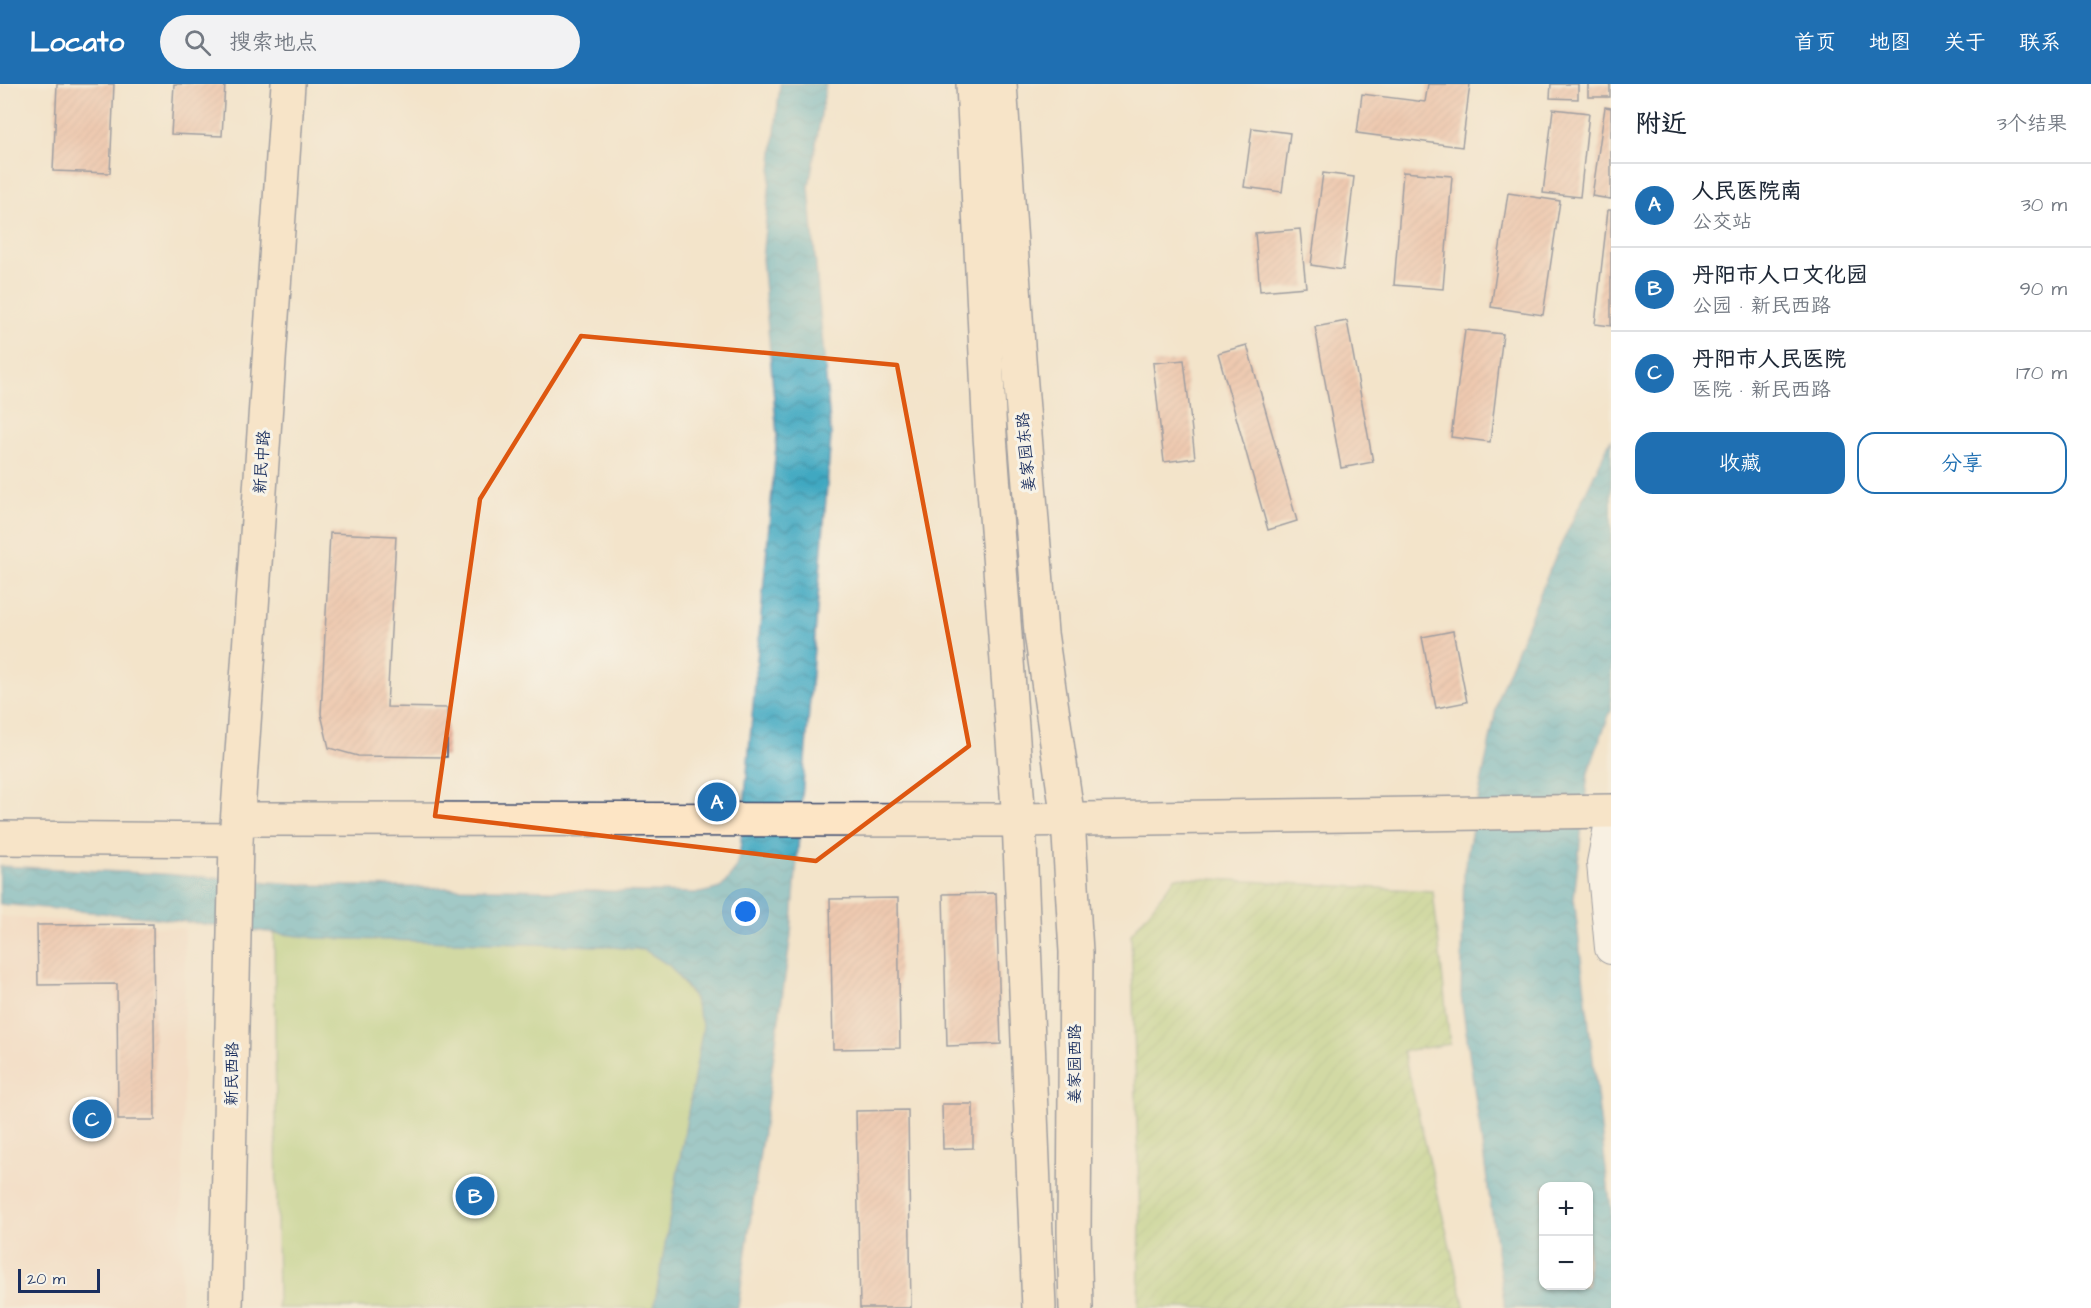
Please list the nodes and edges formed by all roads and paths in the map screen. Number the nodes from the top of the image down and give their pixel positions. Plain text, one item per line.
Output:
1 (288, 84) edge
2 (973, 84) edge
3 (1000, 84) edge
4 (1602, 814) edge
5 (1068, 819) junction
6 (1019, 820) junction
7 (0, 838) edge
8 (237, 838) junction
9 (1611, 948) edge
10 (226, 1308) edge
11 (1040, 1308) edge
12 (1076, 1308) edge

1 - 8 street, 新民中路
2 - 6 street, 姜家园东路
3 - 5 street, 姜家园东路
4 - 5 street
4 - 9 street
5 - 6 street
5 - 12 street, 姜家园西路
6 - 8 street
6 - 11 street
7 - 8 street
8 - 10 street, 新民西路

